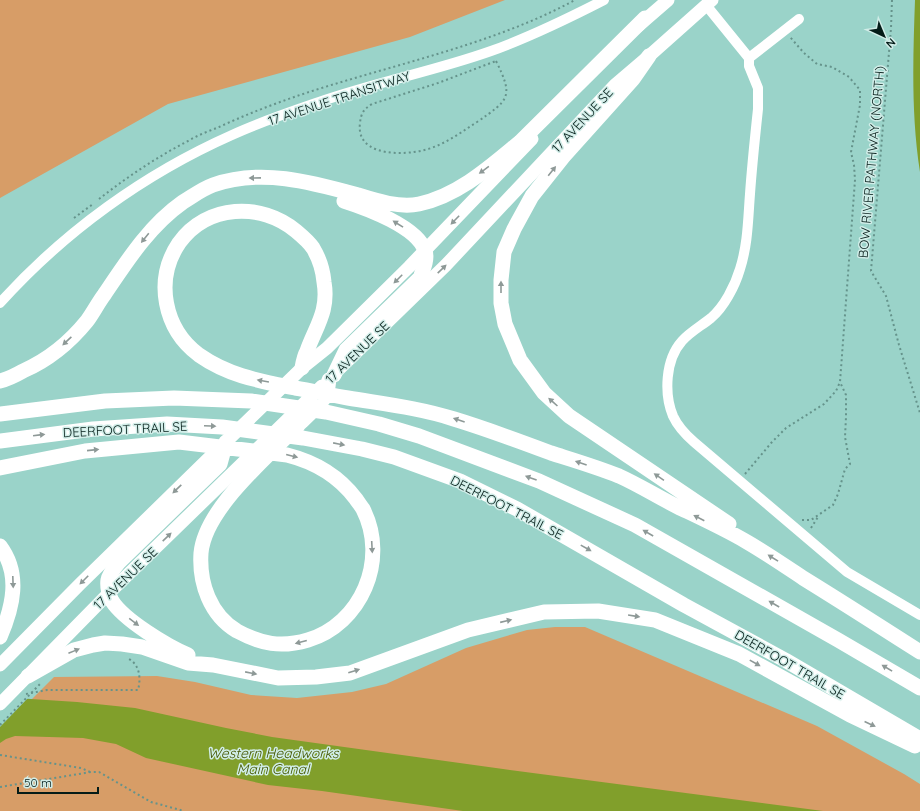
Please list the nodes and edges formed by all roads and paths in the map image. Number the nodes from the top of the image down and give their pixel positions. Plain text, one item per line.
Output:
1 (604, 0) edge
2 (668, 0) edge
3 (892, 0) edge
4 (709, 3) edge
5 (645, 18) junction
6 (799, 19) dead end
7 (785, 30) junction
8 (649, 56) junction
9 (749, 58) junction
10 (496, 62) joint
11 (273, 177) junction
12 (425, 251) junction
13 (0, 303) edge
14 (302, 368) junction
15 (331, 377) junction
16 (0, 381) edge
17 (840, 382) junction
18 (920, 413) edge
19 (0, 414) edge
20 (0, 441) edge
21 (226, 442) junction
22 (0, 468) edge
23 (739, 482) junction
24 (820, 514) junction
25 (786, 521) junction
26 (746, 542) junction
27 (811, 543) junction
28 (0, 546) edge
29 (109, 593) junction
30 (920, 615) edge
31 (0, 637) edge
32 (920, 652) edge
33 (126, 657) dead end
34 (0, 665) edge
35 (213, 665) junction
36 (28, 676) junction
37 (44, 681) dead end
38 (920, 688) edge
39 (23, 694) dead end
40 (0, 704) edge
41 (0, 725) edge
42 (920, 739) edge
43 (920, 748) edge
44 (0, 755) edge
45 (91, 772) junction
46 (0, 787) edge
47 (184, 811) edge

1 - 13 lane, 17 AVENUE TRANSITWAY
2 - 5 main road, 17 AVENUE SE
3 - 18 path, BOW RIVER PATHWAY (NORTH)
4 - 8 main road, 17 AVENUE SE
4 - 9 lane
5 -> 11 highway
5 -> 12 main road, 17 AVENUE SE
6 - 7 lane
7 - 9 lane
7 - 17 path
15 -> 8 main road, 17 AVENUE SE
26 -> 8 highway
9 - 23 lane
10 - 10 path
12 -> 11 highway
11 -> 16 highway
12 -> 14 main road, 17 AVENUE SE
12 - 15 highway
14 - 21 main road, 17 AVENUE SE
26 -> 14 highway
22 -> 15 highway
29 -> 15 main road, 17 AVENUE SE
17 - 23 path
17 - 24 path
38 -> 19 highway, DEERFOOT TRAIL SE
20 -> 42 highway, DEERFOOT TRAIL SE
21 - 29 highway
21 -> 34 main road, 17 AVENUE SE
23 - 25 lane
24 - 25 path
24 - 27 path
25 - 27 lane
32 -> 26 highway
27 - 30 lane
28 -> 31 highway
29 -> 35 highway
29 - 36 main road, 17 AVENUE SE
33 - 39 path
36 -> 35 highway
35 -> 43 highway
36 - 40 main road, 17 AVENUE SE
37 - 41 path
44 - 45 path
45 - 46 path
45 - 47 path

